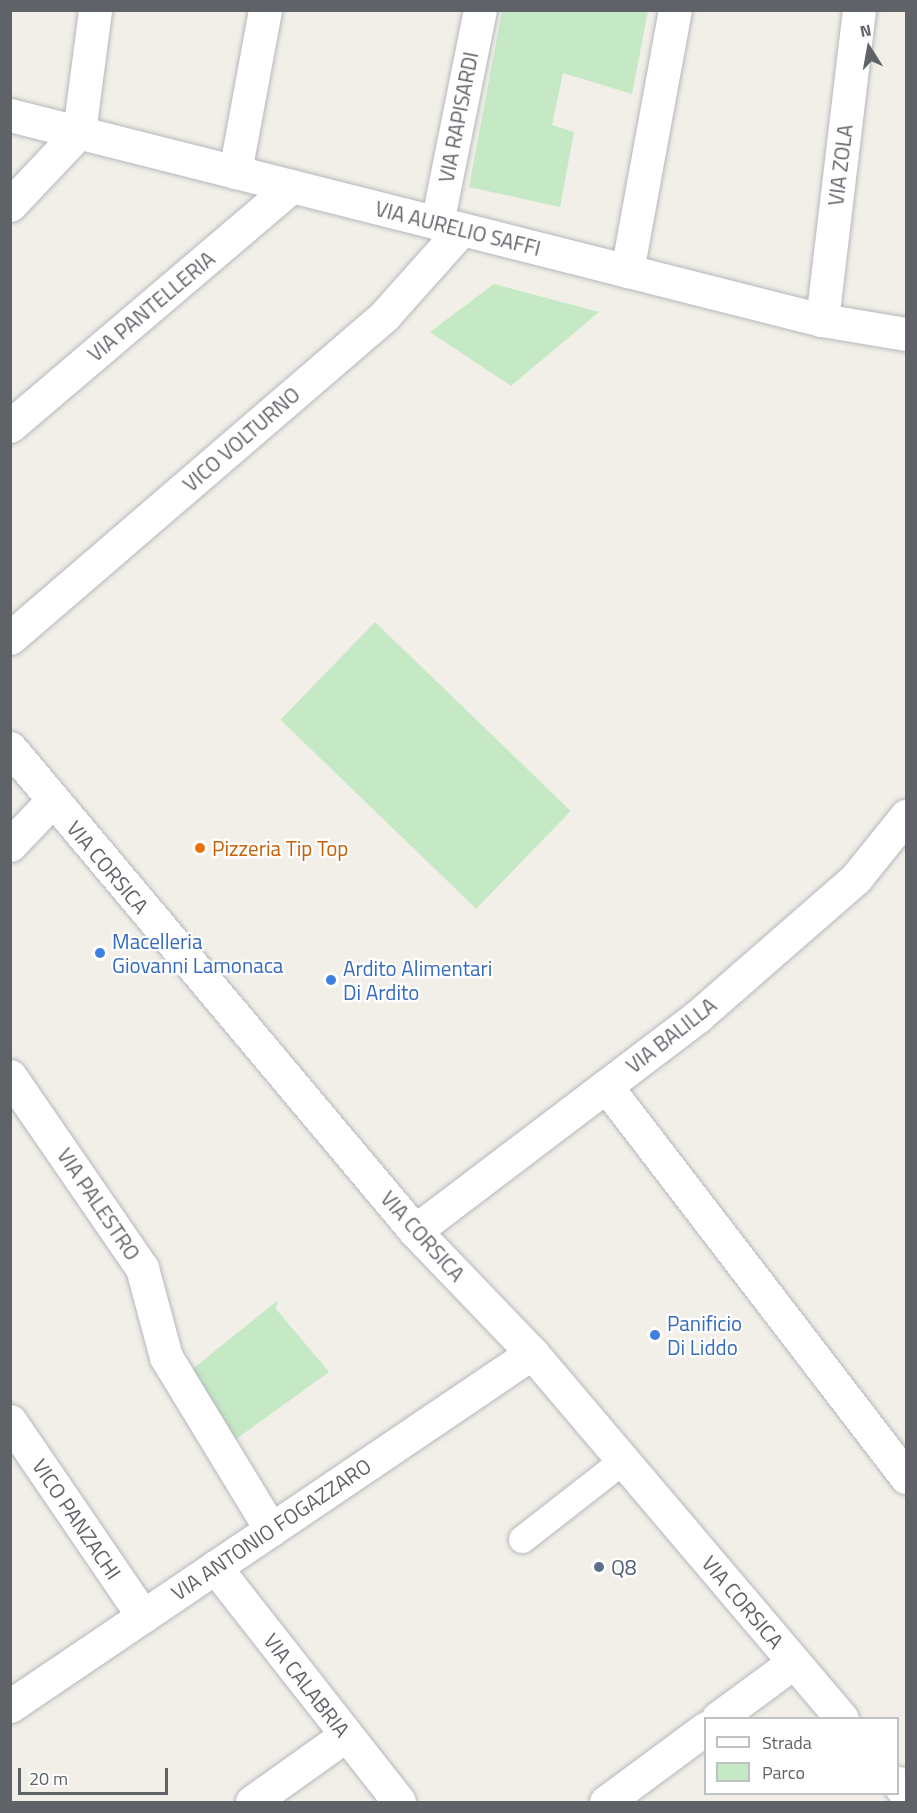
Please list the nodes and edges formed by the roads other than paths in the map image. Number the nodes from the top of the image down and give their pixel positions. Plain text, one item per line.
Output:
1 (95, 10) edge
2 (265, 10) edge
3 (480, 10) edge
4 (675, 10) edge
5 (859, 10) edge
6 (10, 115) edge
7 (79, 132) junction
8 (235, 172) junction
9 (292, 186) junction
10 (10, 205) edge
11 (450, 226) junction
12 (627, 271) junction
13 (822, 320) junction
14 (906, 334) edge
15 (10, 426) edge
16 (10, 638) edge
17 (10, 748) edge
18 (52, 801) junction
19 (906, 816) edge
20 (10, 845) edge
21 (10, 1076) edge
22 (606, 1086) junction
23 (416, 1231) junction
24 (532, 1353) junction
25 (10, 1421) edge
26 (623, 1460) junction
27 (906, 1478) edge
28 (270, 1530) junction
29 (522, 1539) dead end
30 (215, 1567) junction
31 (144, 1616) junction
32 (794, 1662) junction
33 (10, 1706) edge
34 (721, 1717) edge
35 (840, 1717) edge
36 (704, 1729) edge
37 (346, 1735) junction
38 (252, 1803) edge
39 (399, 1803) edge
40 (606, 1803) edge

1 - 7 street
2 - 8 street
3 - 11 street, VIA RAPISARDI
4 - 12 street
5 - 13 street, VIA ZOLA
6 - 7 street, VIA AURELIO SAFFI
7 - 8 street, VIA AURELIO SAFFI
7 - 10 street
8 - 9 street, VIA AURELIO SAFFI
9 - 11 street, VIA AURELIO SAFFI
9 - 15 street, VIA PANTELLERIA
11 - 12 street, VIA AURELIO SAFFI
11 - 16 street, VICO VOLTURNO
12 - 13 street, VIA AURELIO SAFFI
13 - 14 street, VIA AURELIO SAFFI
17 - 18 street, VIA CORSICA
18 - 20 street
18 - 23 street, VIA CORSICA
19 - 22 street, VIA BALILLA
21 - 28 street, VIA PALESTRO
22 - 23 street, VIA BALILLA
22 - 27 street
23 - 24 street, VIA CORSICA
24 - 26 street, VIA CORSICA
24 - 28 street, VIA ANTONIO FOGAZZARO
25 - 31 street, VICO PANZACHI
26 - 29 lane
26 - 32 street, VIA CORSICA
28 - 30 street, VIA ANTONIO FOGAZZARO
30 - 31 street, VIA ANTONIO FOGAZZARO
30 - 37 street, VIA CALABRIA
31 - 33 street, VIA ANTONIO FOGAZZARO
32 - 34 street
32 - 35 street, VIA CORSICA
36 - 40 street
37 - 38 street
37 - 39 street, VIA CALABRIA

